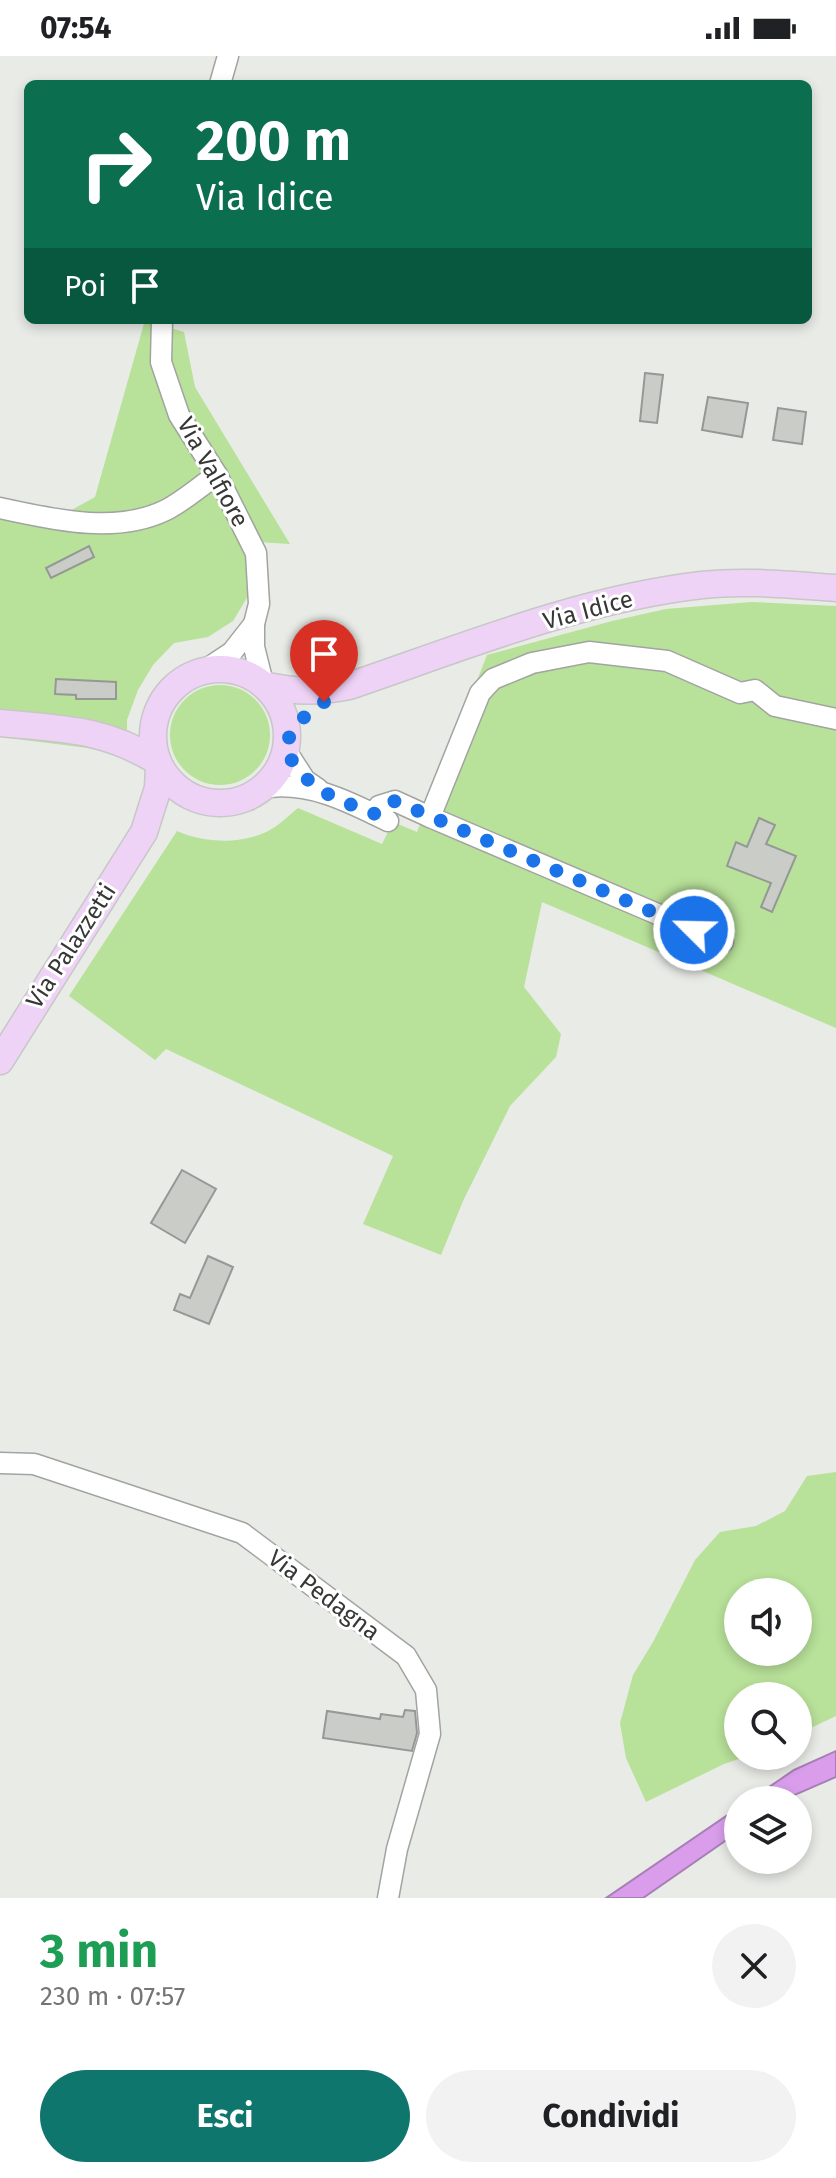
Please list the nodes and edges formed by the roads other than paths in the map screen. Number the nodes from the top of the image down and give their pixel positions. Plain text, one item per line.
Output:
1 (228, 56) edge
2 (221, 80) edge
3 (162, 324) edge
4 (217, 475) junction
5 (0, 508) edge
6 (836, 588) edge
7 (254, 624) junction
8 (208, 668) junction
9 (265, 684) junction
10 (349, 686) junction
11 (158, 712) junction
12 (836, 719) edge
13 (0, 723) edge
14 (96, 733) junction
15 (287, 743) junction
16 (158, 764) junction
17 (262, 788) junction
18 (321, 791) junction
19 (198, 799) junction
20 (430, 817) junction
21 (144, 832) junction
22 (723, 942) dead end
23 (0, 1061) edge
24 (0, 1463) edge
25 (388, 1898) edge

1 - 2 street
3 - 4 street, Via Valfiore
4 - 5 street
4 - 7 street, Via Valfiore
6 - 10 main road, Via Idice
7 - 8 street
7 - 9 street, Via Valfiore
8 - 9 main road, Via Idice
8 - 11 main road
9 - 10 main road, Via Idice
9 - 15 main road
10 - 15 main road, Via Idice
11 - 14 main road
11 - 16 main road
12 - 20 street
13 - 14 main road
14 - 16 main road
15 - 17 main road, Via Idice
15 - 18 street
16 - 19 main road
16 - 21 main road, Via Palazzetti
17 - 18 street
17 - 19 main road
18 - 20 street
19 - 21 main road, Via Palazzetti
20 - 22 street
21 - 23 main road, Via Palazzetti
24 - 25 street, Via Pedagna

